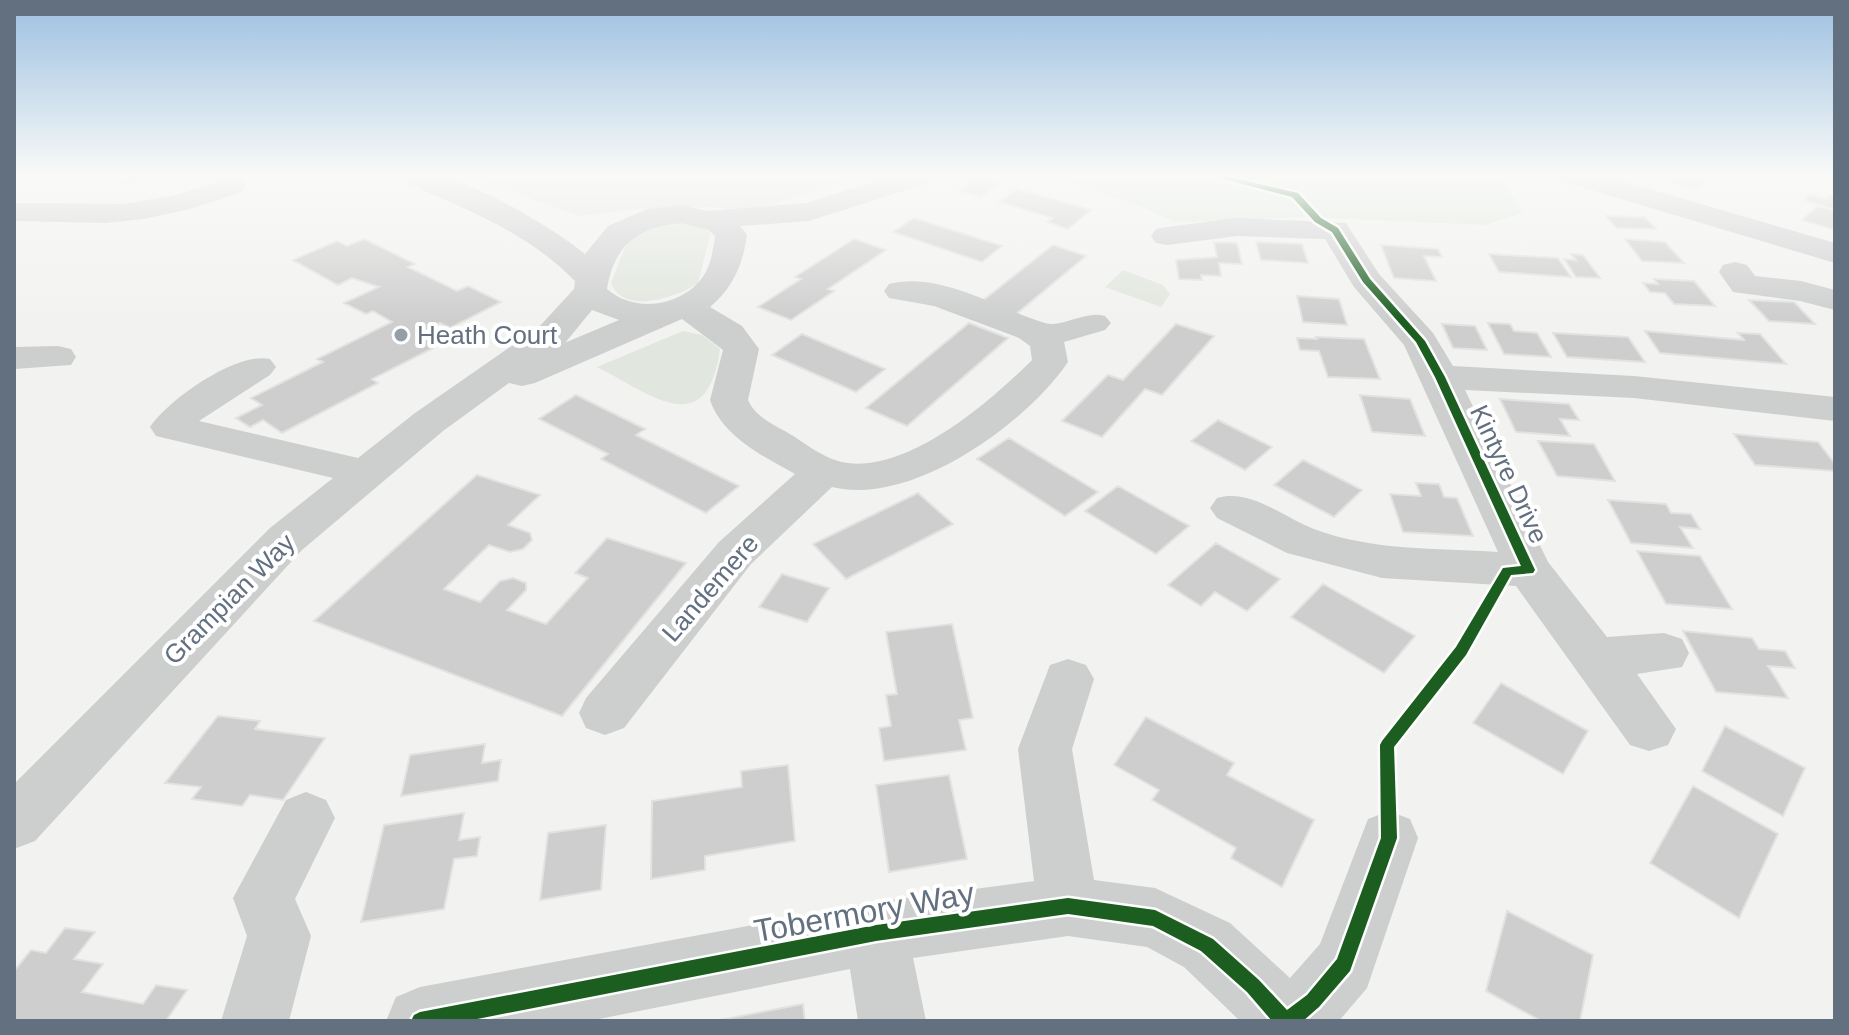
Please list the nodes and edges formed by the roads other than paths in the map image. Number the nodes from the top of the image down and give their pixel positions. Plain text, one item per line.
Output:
1 (521, 223) edge
2 (632, 223) edge
3 (720, 223) edge
4 (789, 223) edge
5 (1735, 223) edge
6 (1167, 236) dead end
7 (1835, 253) edge
8 (727, 259) junction
9 (1735, 272) dead end
10 (591, 285) junction
11 (901, 291) dead end
12 (1835, 300) edge
13 (675, 310) junction
14 (1093, 323) dead end
15 (1044, 337) junction
16 (58, 357) dead end
17 (14, 358) edge
18 (257, 367) dead end
19 (1440, 377) junction
20 (464, 398) junction
21 (1835, 409) edge
22 (824, 471) junction
23 (362, 473) junction
24 (1232, 508) dead end
25 (1529, 570) junction
26 (1664, 653) dead end
27 (1595, 657) junction
28 (1068, 679) dead end
29 (605, 713) dead end
30 (1649, 729) dead end
31 (306, 818) dead end
32 (14, 823) edge
33 (1389, 838) dead end
34 (1068, 906) junction
35 (876, 933) junction
36 (255, 1021) edge
37 (420, 1021) edge
38 (892, 1021) edge
39 (1286, 1021) edge

1 - 10 street
2 - 10 street
3 - 8 street
4 - 8 street
5 - 7 street
6 - 19 street
8 - 13 street
9 - 12 street
10 - 13 street
10 - 20 street, Grampian Way
11 - 15 street
13 - 20 street, Grampian Way
13 - 22 street
14 - 15 street
15 - 22 street
16 - 17 street
18 - 23 street
19 - 21 street, Kintyre Drive
19 - 25 street, Kintyre Drive
20 - 23 street, Grampian Way
22 - 29 street, Landemere
23 - 32 street, Grampian Way
24 - 25 street, Kintyre Drive
25 - 27 street, Kintyre Drive
26 - 27 street
27 - 30 street, Kintyre Drive
28 - 34 street
31 - 36 street
33 - 39 street
34 - 35 street, Tobermory Way
34 - 39 street, Tobermory Way
35 - 37 street, Tobermory Way
35 - 38 street

